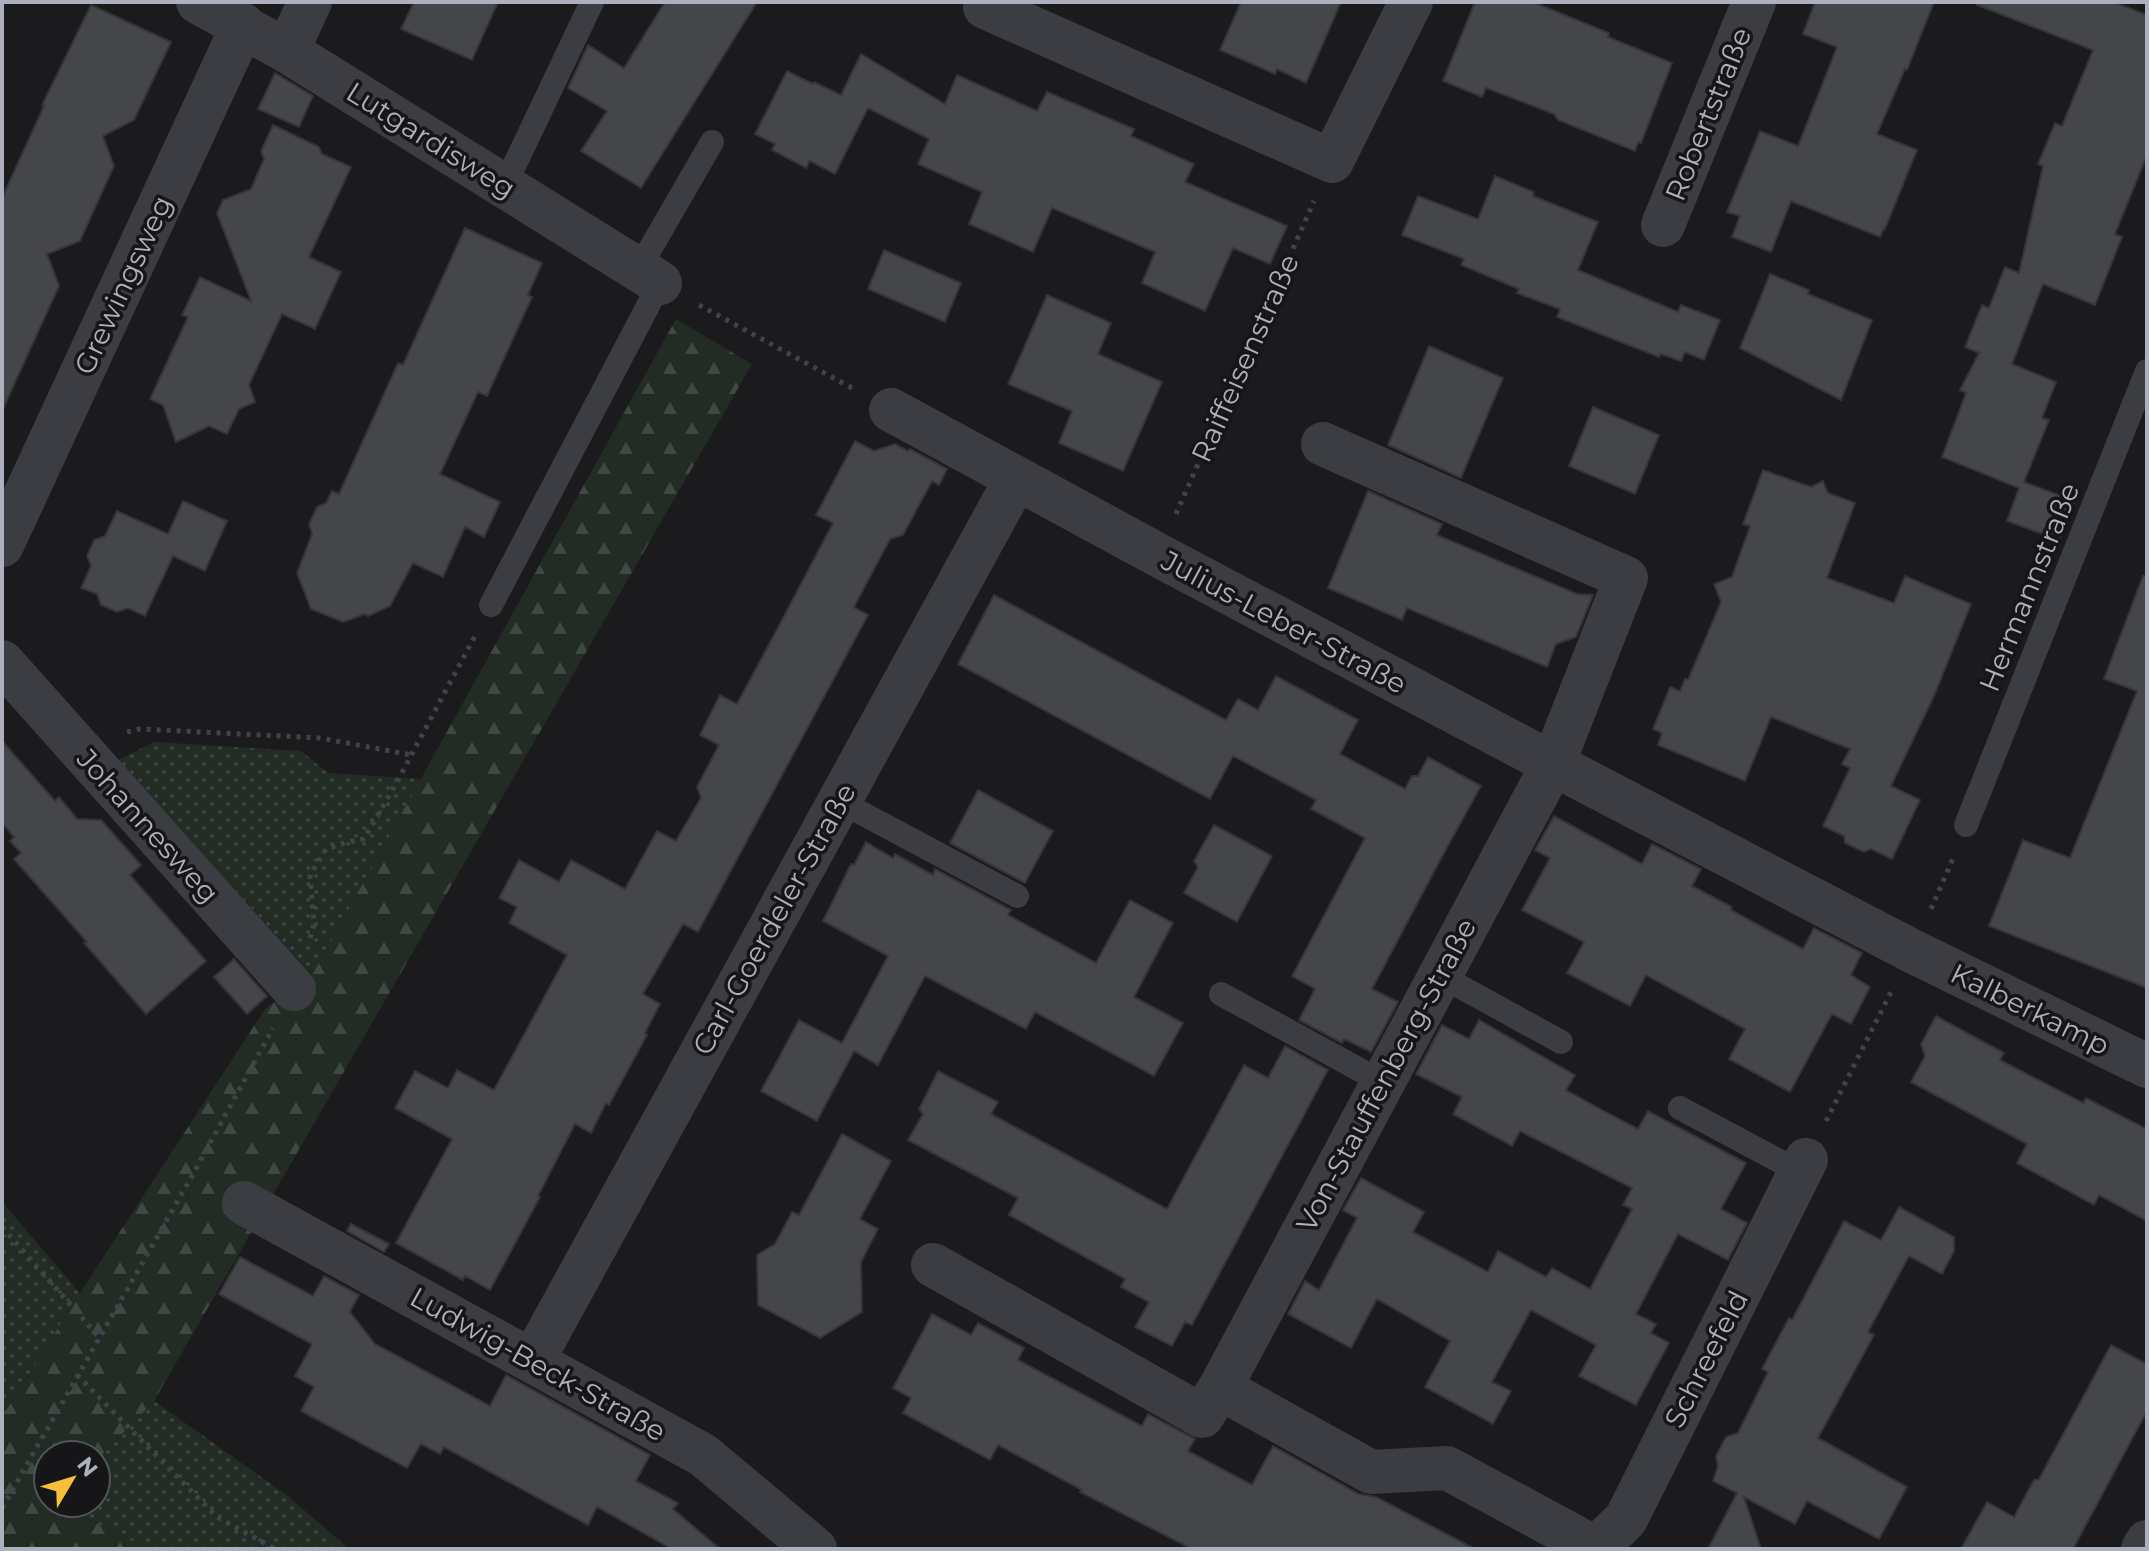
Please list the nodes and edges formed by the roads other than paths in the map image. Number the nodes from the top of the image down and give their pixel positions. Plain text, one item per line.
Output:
1 (198, 2) edge
2 (310, 2) edge
3 (592, 2) edge
4 (1411, 2) edge
5 (1754, 2) edge
6 (985, 7) dead end
7 (243, 25) junction
8 (287, 51) junction
9 (712, 142) dead end
10 (505, 185) junction
11 (1663, 225) dead end
12 (649, 277) junction
13 (2147, 371) edge
14 (891, 410) road end
15 (1323, 444) dead end
16 (1016, 479) junction
17 (2, 545) edge
18 (491, 605) road end
19 (2, 662) edge
20 (1553, 764) junction
21 (839, 801) junction
22 (1966, 825) road end
23 (1017, 896) dead end
24 (1912, 951) joint
25 (1439, 975) junction
26 (294, 989) road end
27 (1221, 994) dead end
28 (1561, 1042) dead end
29 (2147, 1066) edge
30 (1382, 1082) junction
31 (1680, 1108) dead end
32 (1803, 1166) joint
33 (244, 1203) dead end
34 (933, 1265) dead end
35 (533, 1360) junction
36 (1220, 1388) junction
37 (2147, 1542) edge
38 (815, 1549) edge
39 (1595, 1549) edge
40 (2143, 1549) edge

1 - 7 street, Lutgardisweg
2 - 8 street
3 - 10 lane
4 - 6 street
5 - 11 street, Robertstraße
7 - 8 street, Lutgardisweg
7 - 17 street, Grewingsweg
8 - 10 street, Lutgardisweg
9 - 12 lane
10 - 12 street, Lutgardisweg
12 - 18 lane
13 - 22 lane, Hermannstraße
14 - 16 street, Julius-Leber-Straße
15 - 20 street
16 - 20 street, Julius-Leber-Straße
16 - 21 street, Carl-Goerdeler-Straße
19 - 26 street, Johannesweg
20 - 24 street, Julius-Leber-Straße
20 - 25 street, Von-Stauffenberg-Straße
21 - 23 lane
21 - 35 street, Carl-Goerdeler-Straße
24 - 29 street, Kalberkamp
25 - 28 lane
25 - 30 street, Von-Stauffenberg-Straße
27 - 30 lane
30 - 36 street, Von-Stauffenberg-Straße
31 - 32 lane
32 - 39 street, Schreefeld
33 - 35 street, Ludwig-Beck-Straße
34 - 36 street, Von-Stauffenberg-Straße
35 - 38 street, Ludwig-Beck-Straße
36 - 39 street
37 - 40 street

